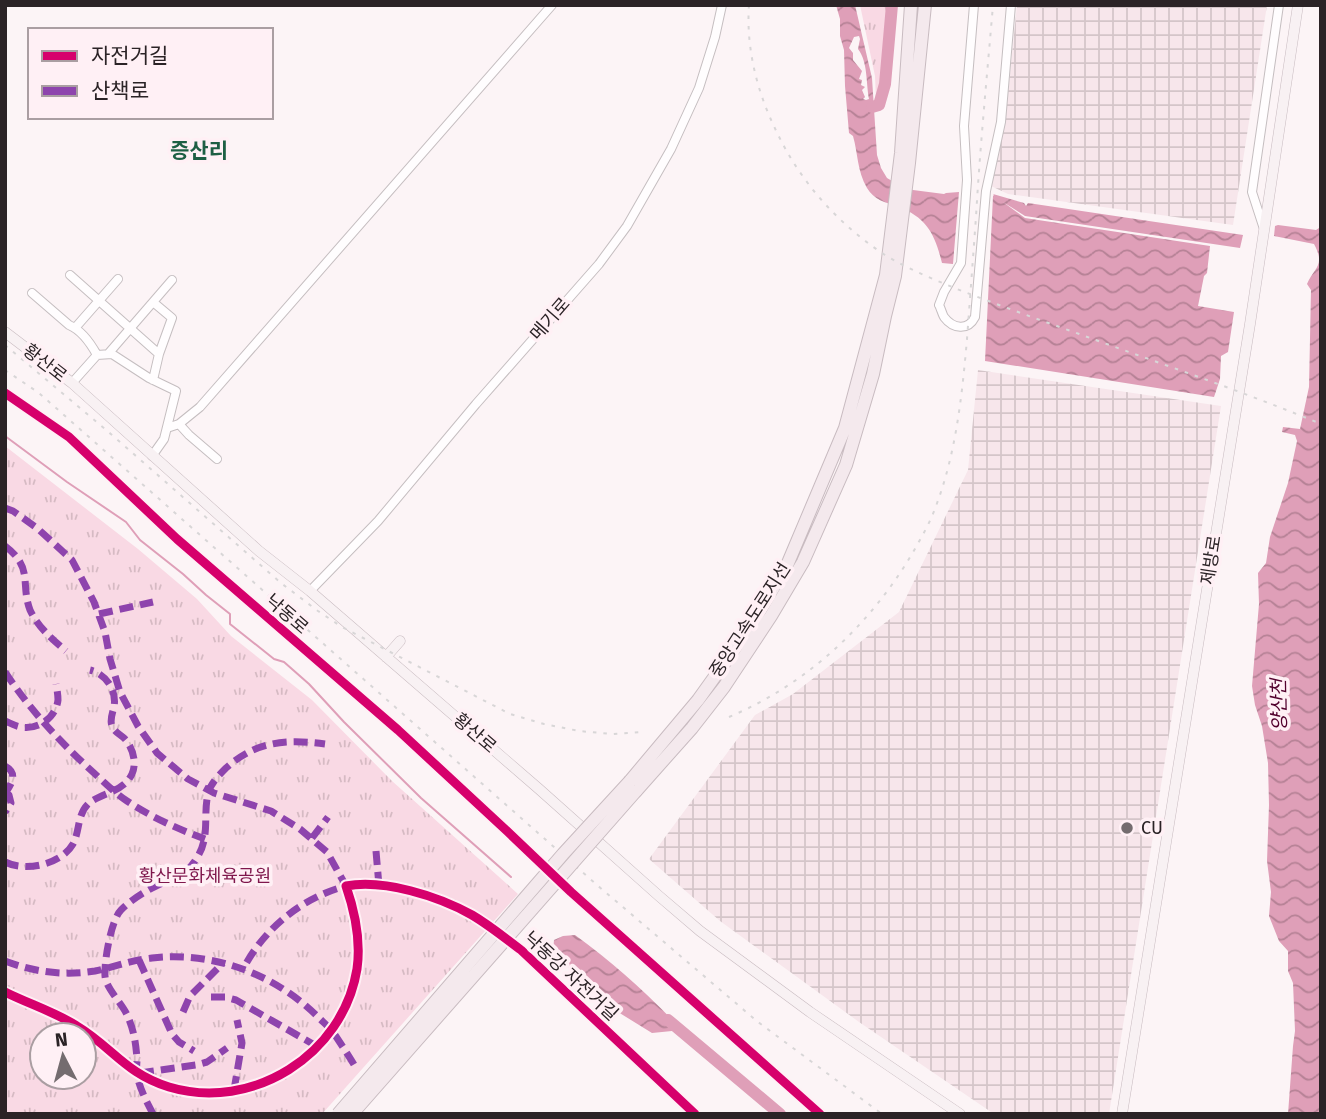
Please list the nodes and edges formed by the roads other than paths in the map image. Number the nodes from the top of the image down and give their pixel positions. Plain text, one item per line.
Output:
1 (552, 5) edge
2 (722, 5) edge
3 (911, 5) edge
4 (925, 5) edge
5 (974, 5) edge
6 (1011, 5) edge
7 (1279, 5) edge
8 (1298, 5) edge
9 (905, 158) junction
10 (1264, 229) junction
11 (70, 275) dead end
12 (118, 279) dead end
13 (172, 280) dead end
14 (33, 293) dead end
15 (99, 300) junction
16 (153, 302) junction
17 (75, 328) junction
18 (131, 328) junction
19 (5, 332) edge
20 (108, 354) junction
21 (159, 354) junction
22 (97, 355) junction
23 (153, 380) junction
24 (72, 383) junction
25 (5, 393) edge
26 (179, 424) junction
27 (167, 428) junction
28 (152, 456) junction
29 (217, 459) dead end
30 (310, 591) junction
31 (400, 641) dead end
32 (386, 657) junction
33 (633, 786) junction
34 (338, 1114) edge
35 (352, 1114) edge
36 (820, 1114) edge
37 (960, 1114) edge
38 (1122, 1114) edge

1 - 26 street
2 - 30 street, 메기로
3 - 9 highway, 중앙고속도로지선
4 - 9 highway, 중앙고속도로지선
5 - 6 street
7 - 10 street
8 - 10 main road, 제방로
9 - 33 highway, 중앙고속도로지선
10 - 38 main road, 제방로
11 - 15 street
12 - 15 street
13 - 16 street
14 - 17 street
15 - 17 street
15 - 18 street
16 - 18 street
16 - 21 street
17 - 22 street
18 - 20 street
18 - 21 street
19 - 24 main road, 황산로
20 - 22 street
20 - 23 street
21 - 23 street
22 - 24 street
23 - 27 street
24 - 28 main road, 황산로
25 - 36 street, 낙동로
26 - 27 street
26 - 29 street
27 - 28 street
28 - 30 main road, 황산로
30 - 32 main road, 황산로
31 - 32 main road
32 - 37 main road, 황산로
33 - 34 highway, 중앙고속도로지선, bridge
33 - 35 highway, 중앙고속도로지선, bridge

